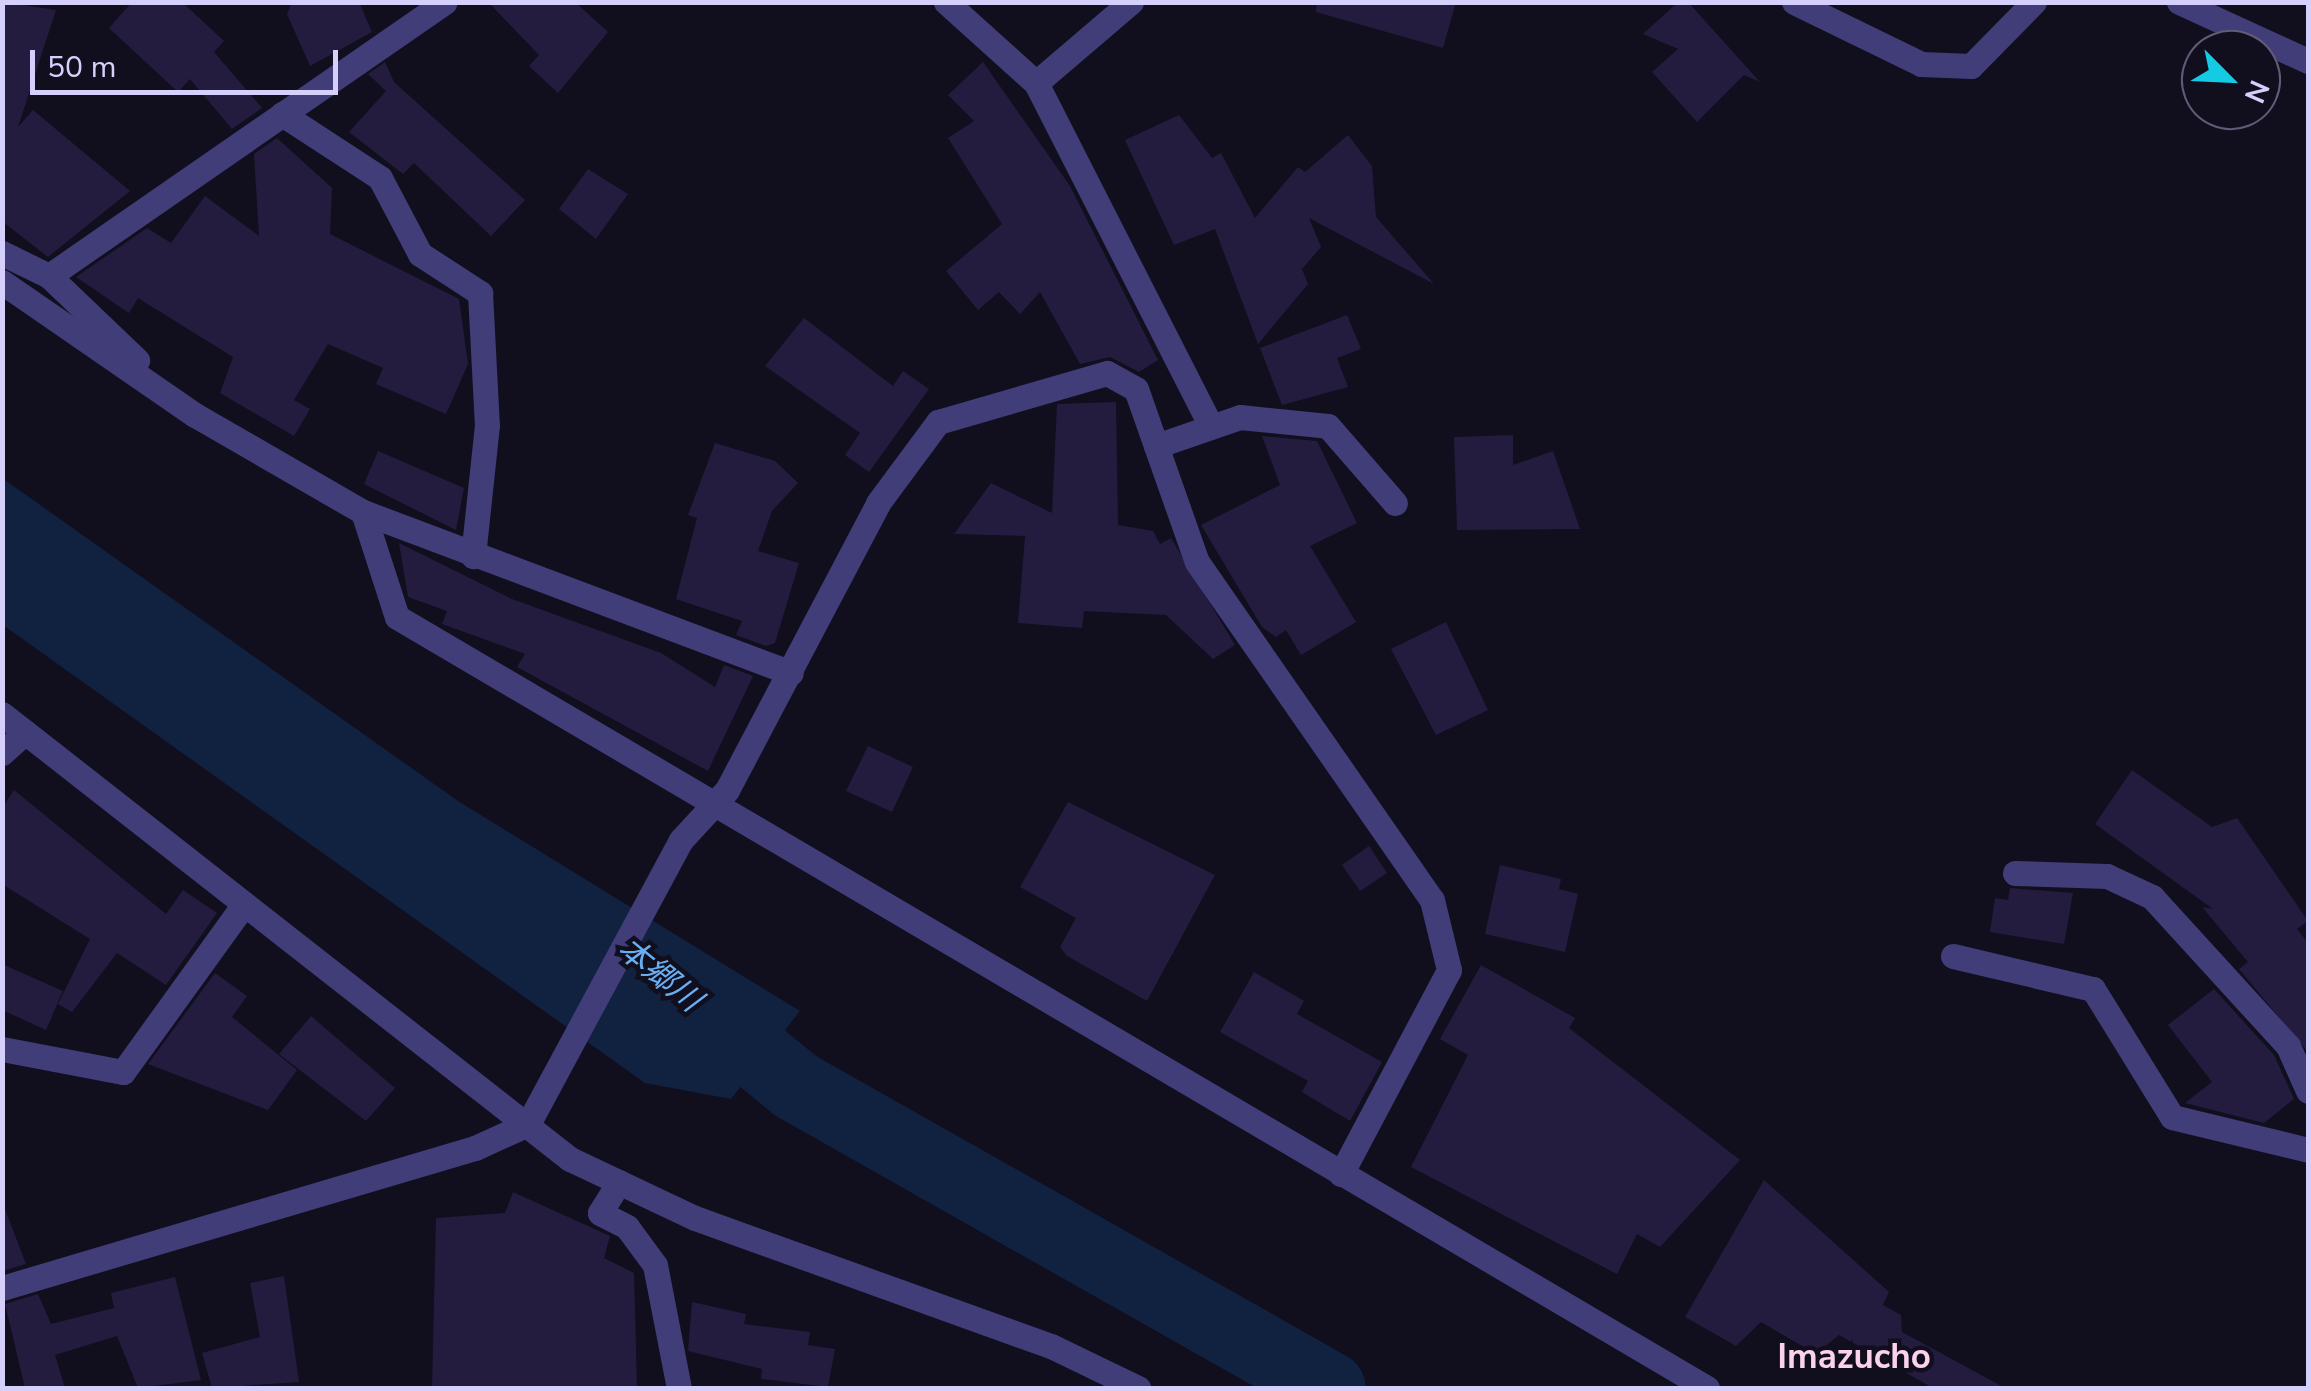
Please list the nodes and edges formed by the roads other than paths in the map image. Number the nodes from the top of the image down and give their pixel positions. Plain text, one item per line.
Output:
1 (444, 2) edge
2 (946, 2) edge
3 (1131, 2) edge
4 (1794, 2) edge
5 (2034, 2) edge
6 (2180, 2) edge
7 (410, 14) edge
8 (2308, 61) edge
9 (1036, 83) junction
10 (282, 114) junction
11 (2, 254) edge
12 (48, 276) junction
13 (2, 282) edge
14 (195, 416) junction
15 (1208, 422) junction
16 (1156, 446) junction
17 (1396, 503) dead end
18 (363, 512) junction
19 (473, 556) junction
20 (791, 673) junction
21 (2, 714) edge
22 (25, 732) junction
23 (2, 752) edge
24 (706, 805) junction
25 (2015, 873) dead end
26 (244, 904) junction
27 (1953, 956) dead end
28 (2, 1048) edge
29 (2308, 1091) edge
30 (528, 1124) junction
31 (2308, 1150) edge
32 (1341, 1174) junction
33 (619, 1182) junction
34 (2, 1288) edge
35 (679, 1388) edge
36 (1138, 1388) edge
37 (1707, 1388) edge

1 - 7 street
2 - 9 street
3 - 9 street
4 - 5 street
6 - 8 street
7 - 10 street
9 - 15 street
10 - 12 street
10 - 19 street
11 - 12 street
12 - 14 street
13 - 14 street
14 - 18 street
15 - 16 street
15 - 17 street
16 - 20 street
16 - 32 street
18 - 19 street
18 - 24 street
19 - 20 street
20 - 24 street
21 - 22 street
22 - 23 street
22 - 26 street
24 - 30 street
24 - 32 street
25 - 29 street
26 - 28 street
26 - 30 street
27 - 31 street
30 - 33 street
30 - 34 street
32 - 37 street
33 - 35 street
33 - 36 street

